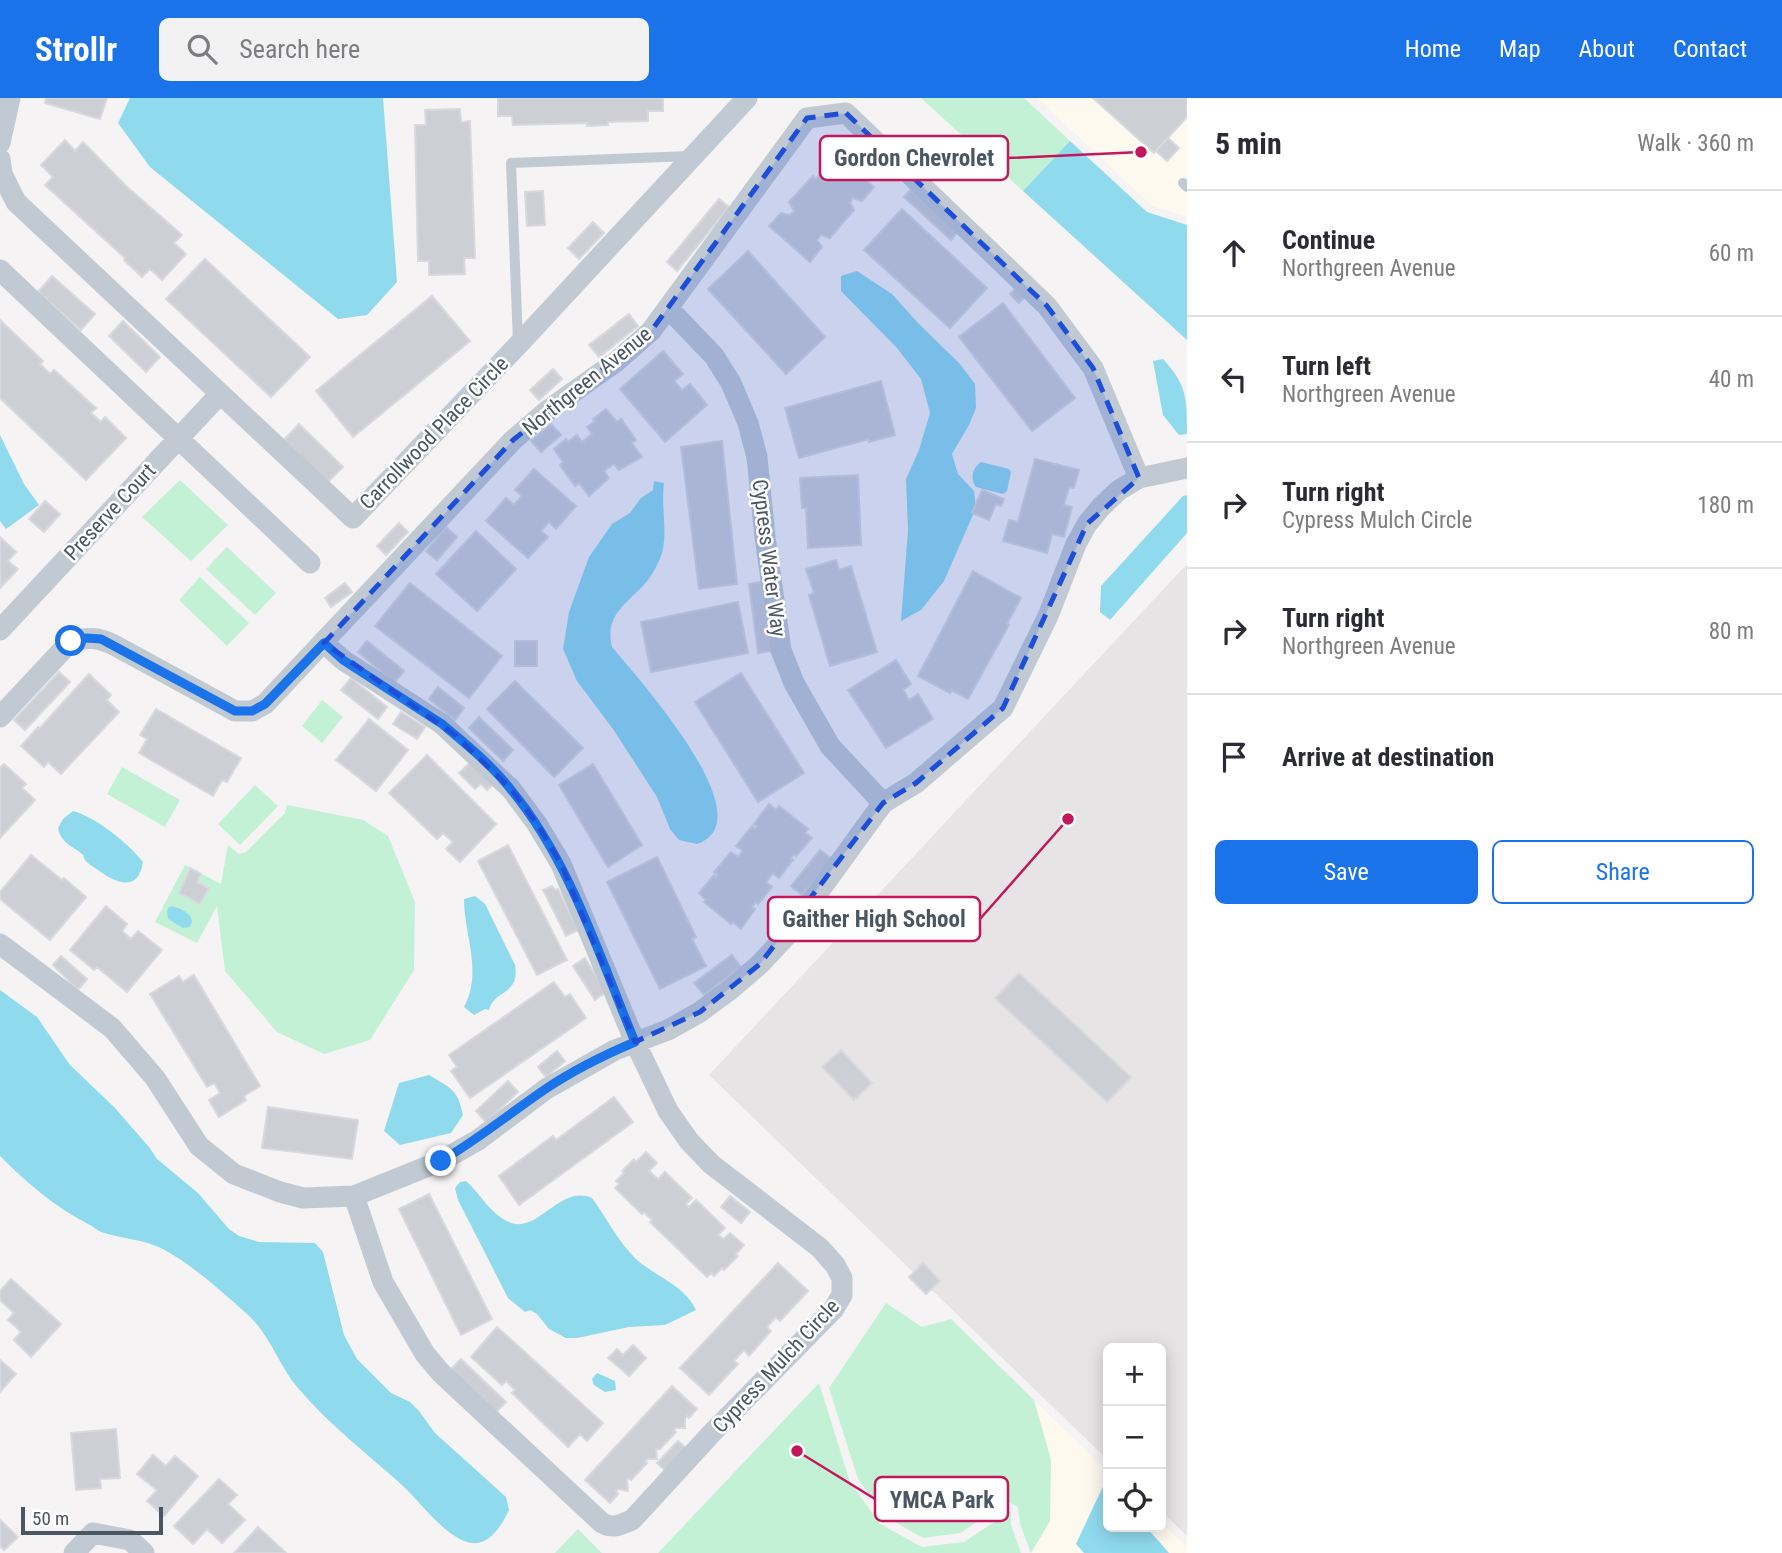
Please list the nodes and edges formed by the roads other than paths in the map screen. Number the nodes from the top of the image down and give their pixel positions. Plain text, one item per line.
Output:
1 (10, 98) edge
2 (747, 98) edge
3 (0, 143) edge
4 (694, 156) junction
5 (0, 159) edge
6 (0, 270) edge
7 (668, 309) junction
8 (518, 345) junction
9 (219, 395) junction
10 (179, 438) junction
11 (1187, 468) edge
12 (1139, 478) junction
13 (310, 563) dead end
14 (0, 630) edge
15 (324, 643) junction
16 (0, 717) edge
17 (883, 803) junction
18 (0, 944) edge
19 (635, 1042) junction
20 (354, 1196) junction
21 (74, 1553) edge
22 (144, 1553) edge

1 - 3 street
2 - 4 street, Carrollwood Place Circle
4 - 8 street, Carrollwood Place Circle
4 - 8 lane
5 - 9 street, Carrollwood Place Circle
6 - 10 street
7 - 12 street, Northgreen Avenue
7 - 15 street, Northgreen Avenue
7 - 17 street, Cypress Water Way
8 - 9 street, Carrollwood Place Circle
9 - 10 street, Preserve Court
10 - 13 street
10 - 14 street, Preserve Court
11 - 12 street
12 - 17 street
15 - 16 street, Northgreen Avenue
15 - 19 street, Cypress Mulch Circle
17 - 19 street
18 - 20 street
19 - 20 street
19 - 20 street, Cypress Mulch Circle
21 - 22 street

